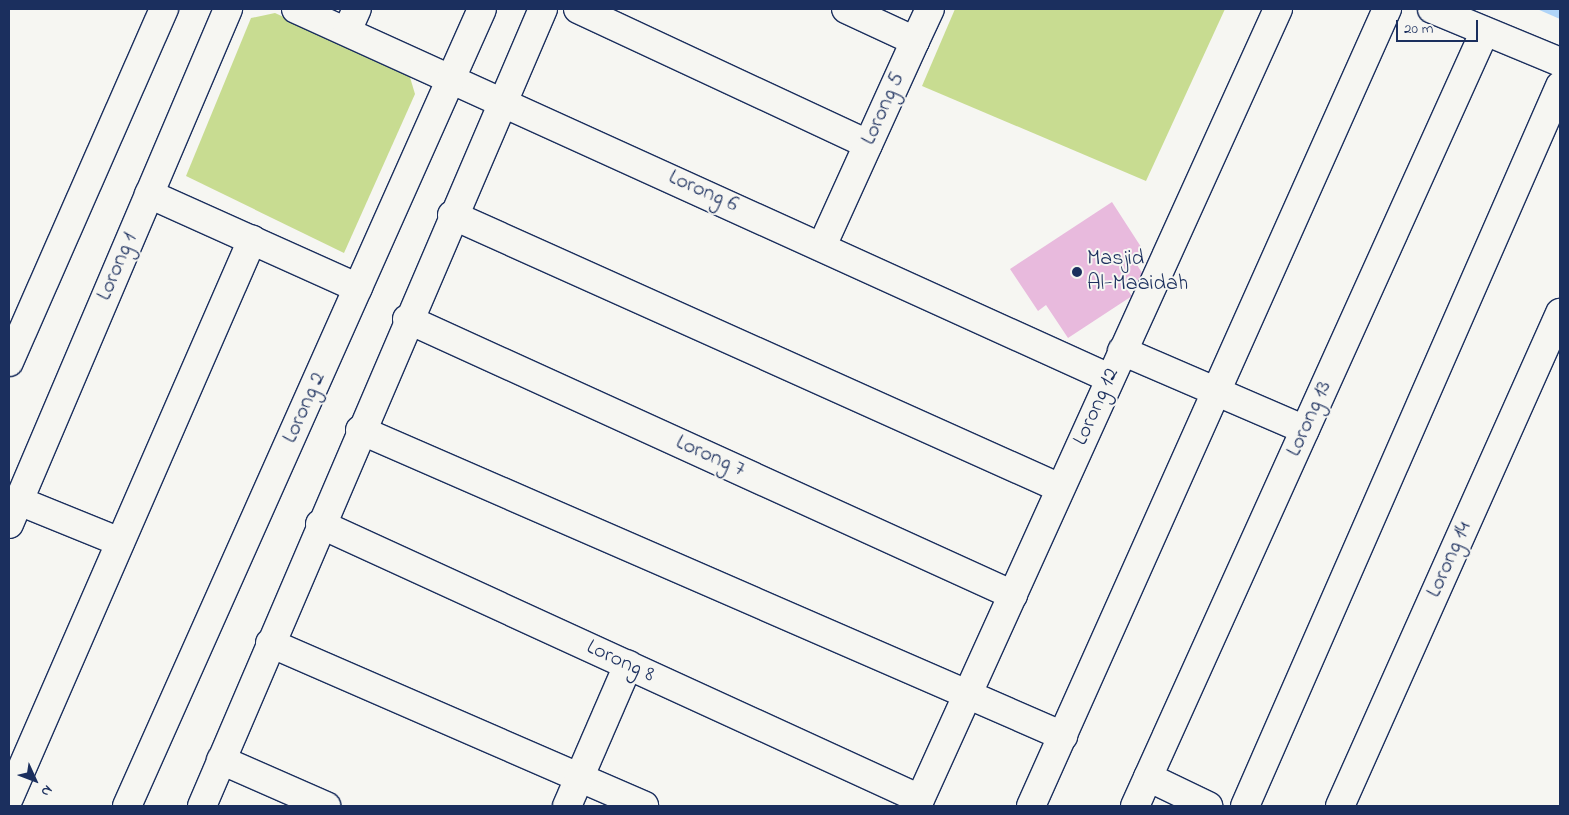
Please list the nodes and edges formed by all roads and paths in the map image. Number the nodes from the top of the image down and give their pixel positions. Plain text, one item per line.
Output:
1 (164, 9) edge
2 (228, 9) edge
3 (296, 9) edge
4 (482, 9) edge
5 (542, 9) edge
6 (578, 9) edge
7 (846, 9) edge
8 (930, 9) edge
9 (1278, 9) edge
10 (1387, 9) edge
11 (1432, 9) edge
12 (352, 20) edge
13 (1485, 32) junction
14 (915, 41) junction
15 (1560, 62) edge
16 (452, 79) junction
17 (1560, 86) edge
18 (501, 102) junction
19 (868, 144) junction
20 (149, 194) junction
21 (452, 215) junction
22 (252, 240) junction
23 (822, 246) junction
24 (358, 288) junction
25 (1560, 313) edge
26 (407, 319) junction
27 (1122, 350) junction
28 (9, 362) edge
29 (1109, 378) junction
30 (1218, 392) junction
31 (360, 430) junction
32 (1305, 430) junction
33 (1060, 488) junction
34 (14, 513) edge
35 (320, 524) junction
36 (120, 542) junction
37 (1013, 595) junction
38 (270, 643) junction
39 (628, 665) junction
40 (968, 694) junction
41 (1063, 736) junction
42 (222, 760) junction
43 (1148, 777) junction
44 (579, 778) junction
45 (9, 798) edge
46 (919, 803) edge
47 (127, 806) edge
48 (202, 806) edge
49 (326, 806) edge
50 (567, 806) edge
51 (644, 806) edge
52 (1031, 806) edge
53 (1135, 806) edge
54 (1208, 806) edge
55 (1245, 806) edge
56 (1340, 806) edge

1 - 28 street
2 - 20 street, Lorong 1
3 - 12 street, Lorong 6
4 - 16 street, Lorong 2
5 - 18 street
6 - 19 street
7 - 14 street
8 - 14 street, Lorong 5
9 - 27 street, Lorong 12
10 - 30 street
11 - 13 street
12 - 16 street, Lorong 6
13 - 15 street
13 - 32 street, Lorong 13
14 - 19 street, Lorong 5
16 - 18 street, Lorong 6
16 - 24 street, Lorong 2
17 - 55 street
18 - 21 street
18 - 23 street, Lorong 6
19 - 23 street, Lorong 5
20 - 22 street
20 - 34 street, Lorong 1
21 - 26 street
21 - 33 street
22 - 24 street
22 - 36 street
23 - 29 street, Lorong 6
24 - 47 street, Lorong 2
25 - 56 street, Lorong 14
26 - 31 street
26 - 37 street, Lorong 7
27 - 29 street, Lorong 12
27 - 30 street
29 - 33 street, Lorong 12
30 - 32 street
30 - 41 street
31 - 35 street
31 - 40 street
32 - 43 street, Lorong 13
33 - 37 street, Lorong 12
34 - 36 street
35 - 38 street
35 - 39 street, Lorong 8
36 - 45 street
37 - 40 street, Lorong 12
38 - 42 street
38 - 44 street
39 - 44 street
39 - 46 street, Lorong 8
40 - 41 street
40 - 46 street, Lorong 12
41 - 52 street
42 - 48 street
42 - 49 street
43 - 53 street, Lorong 13
43 - 54 street
44 - 50 street
44 - 51 street

